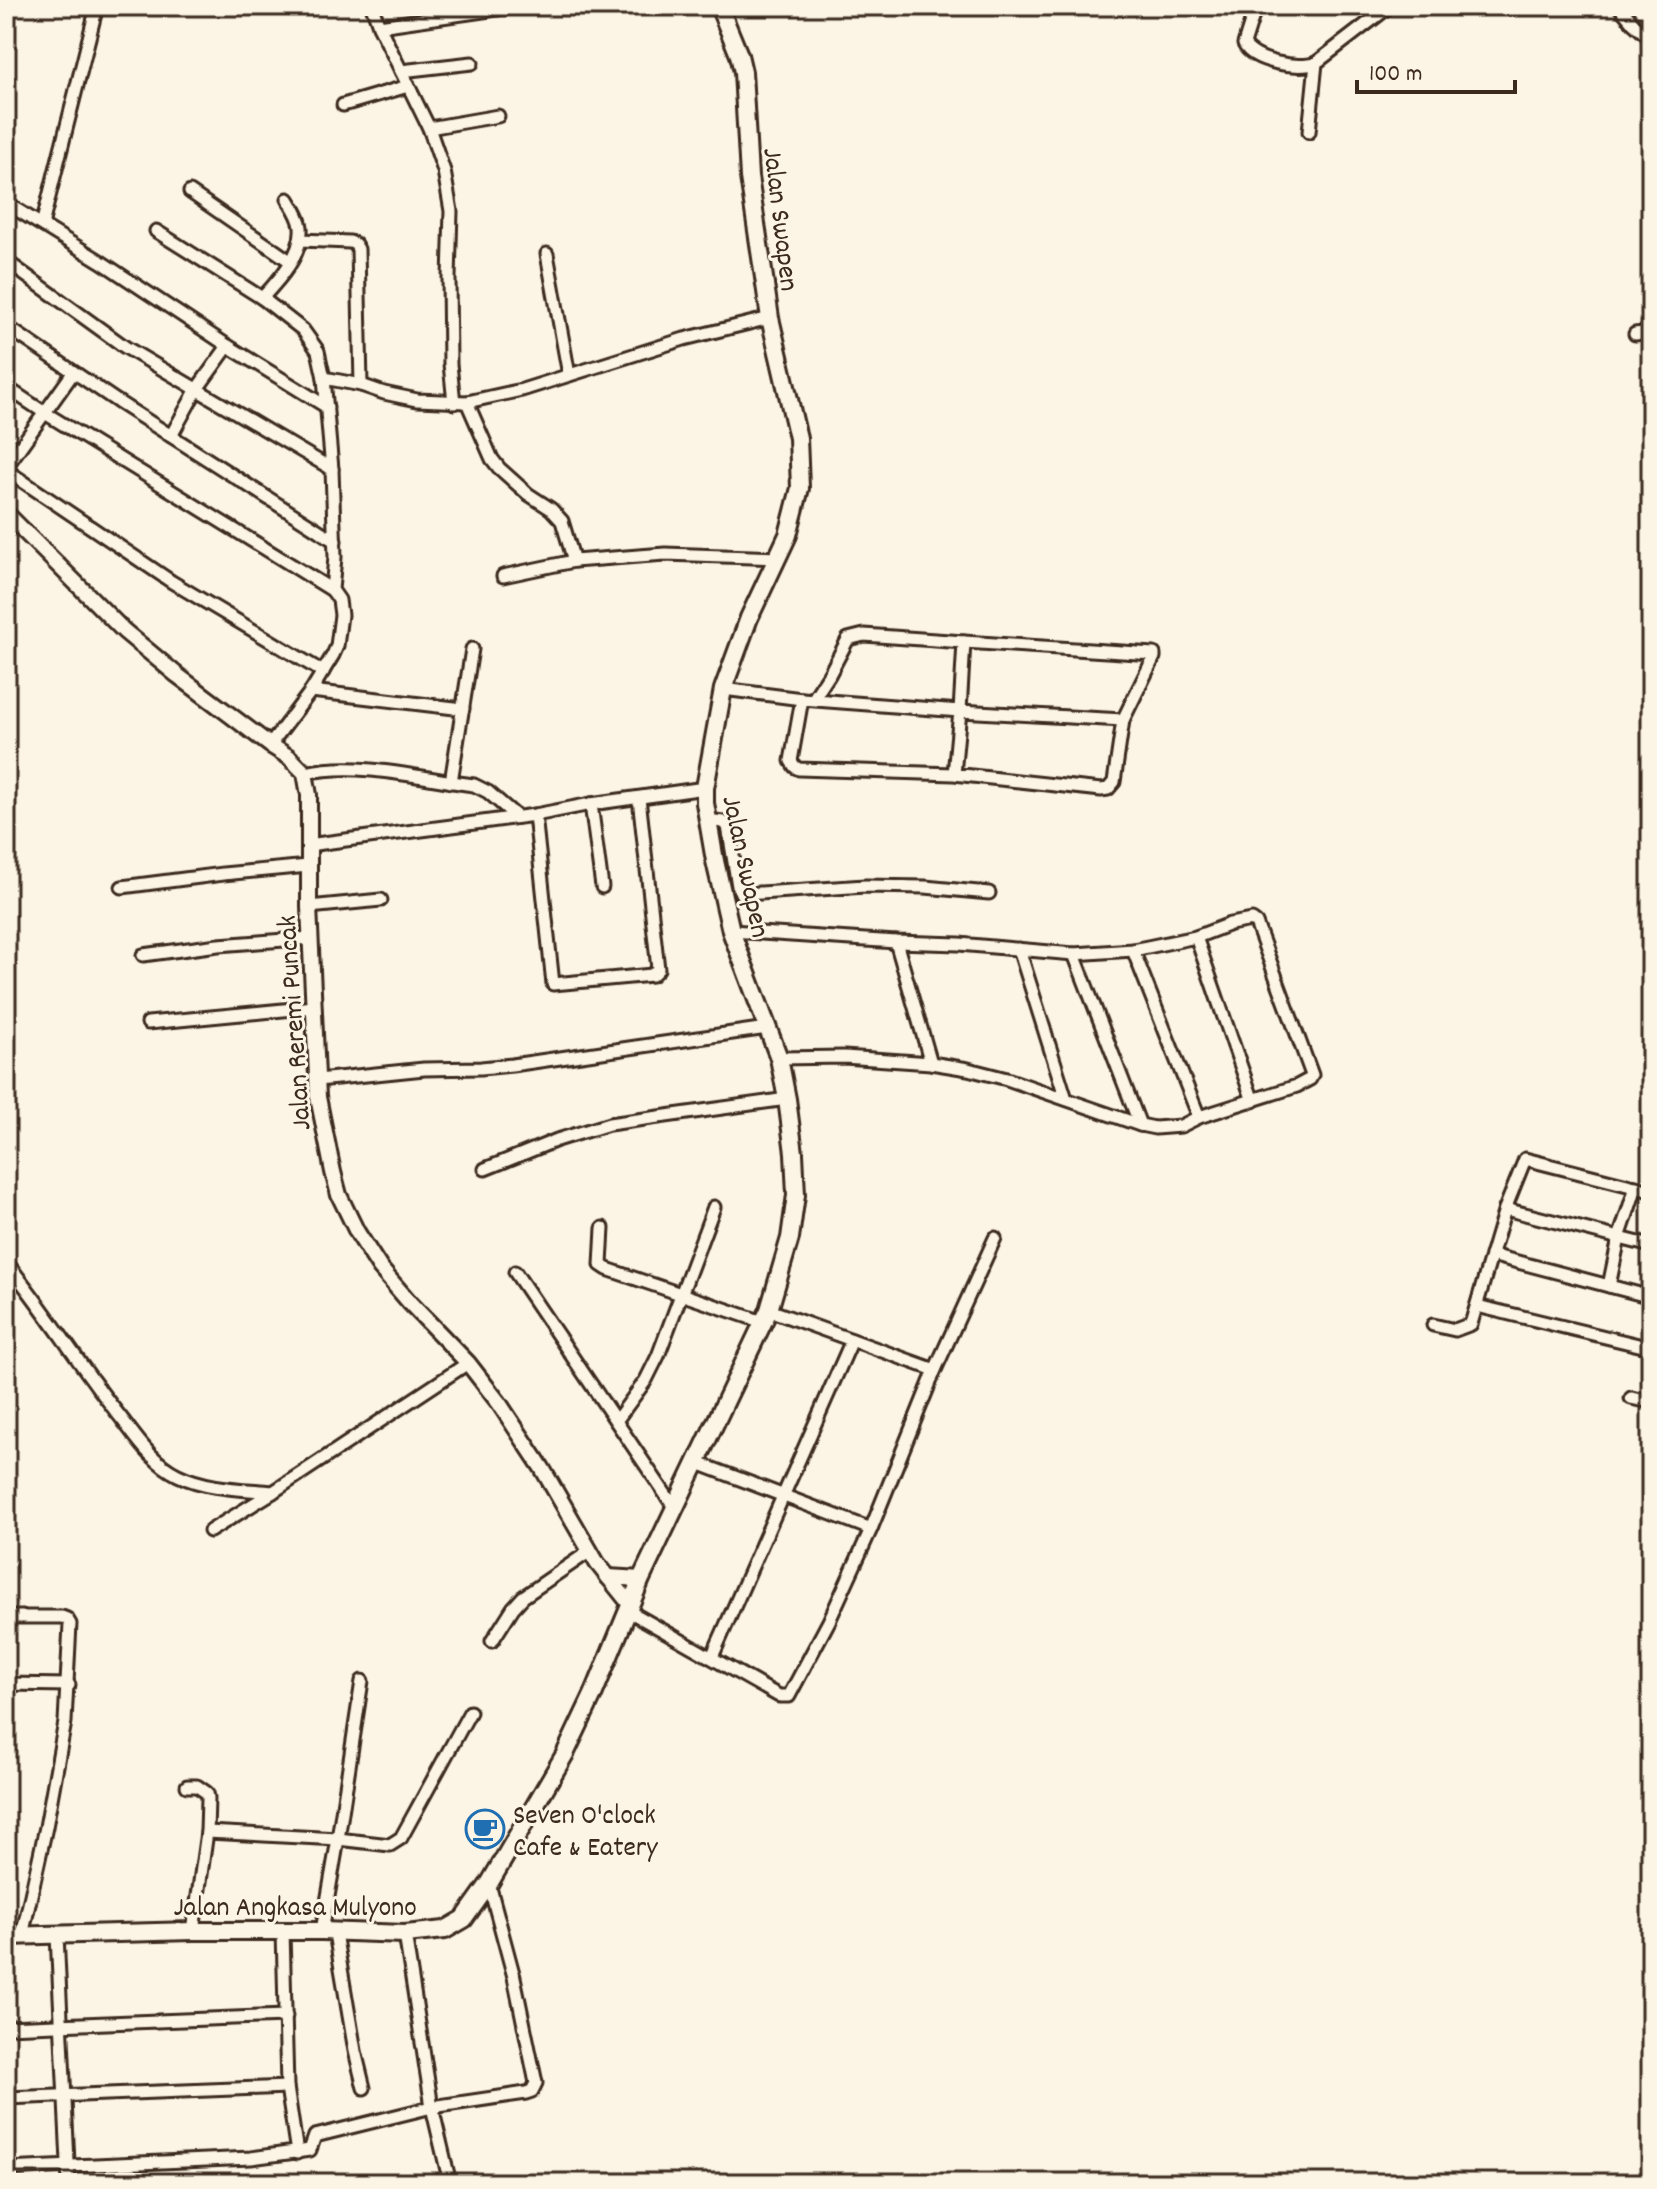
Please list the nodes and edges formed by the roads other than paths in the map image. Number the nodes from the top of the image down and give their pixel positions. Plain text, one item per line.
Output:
1 (97, 6) edge
2 (372, 6) edge
3 (519, 6) edge
4 (719, 6) edge
5 (1256, 6) edge
6 (1390, 6) edge
7 (1619, 6) edge
8 (379, 26) junction
9 (1651, 39) edge
10 (472, 63) dead end
11 (1316, 63) junction
12 (401, 71) junction
13 (408, 86) junction
14 (343, 105) dead end
15 (498, 116) dead end
16 (429, 128) junction
17 (1309, 132) dead end
18 (190, 192) dead end
19 (288, 199) dead end
20 (6, 203) edge
21 (42, 225) junction
22 (156, 231) dead end
23 (300, 240) junction
24 (547, 254) dead end
25 (6, 261) edge
26 (290, 261) junction
27 (262, 298) junction
28 (770, 318) junction
29 (6, 326) edge
30 (1651, 332) edge
31 (1635, 334) dead end
32 (228, 346) junction
33 (73, 373) junction
34 (569, 375) junction
35 (324, 378) junction
36 (361, 385) junction
37 (6, 387) edge
38 (197, 389) junction
39 (461, 402) junction
40 (327, 407) junction
41 (45, 413) junction
42 (171, 436) junction
43 (6, 468) edge
44 (332, 469) junction
45 (6, 513) edge
46 (335, 541) junction
47 (779, 558) junction
48 (574, 561) junction
49 (503, 576) dead end
50 (332, 590) junction
51 (964, 642) junction
52 (472, 649) dead end
53 (323, 672) junction
54 (723, 689) junction
55 (311, 691) junction
56 (808, 698) junction
57 (463, 709) junction
58 (960, 711) junction
59 (1123, 720) junction
60 (270, 745) junction
61 (305, 773) junction
62 (954, 774) junction
63 (451, 782) junction
64 (705, 788) junction
65 (639, 798) junction
66 (591, 804) junction
67 (535, 815) junction
68 (517, 817) junction
69 (707, 820) junction
70 (308, 845) junction
71 (308, 866) junction
72 (122, 887) dead end
73 (602, 887) dead end
74 (989, 893) dead end
75 (381, 900) dead end
76 (309, 907) junction
77 (731, 931) junction
78 (1196, 937) junction
79 (311, 938) junction
80 (896, 942) junction
81 (1019, 949) junction
82 (1133, 950) junction
83 (1074, 954) junction
84 (143, 955) dead end
85 (314, 1007) junction
86 (148, 1023) dead end
87 (767, 1028) junction
88 (779, 1058) junction
89 (931, 1063) junction
90 (318, 1080) junction
91 (787, 1099) junction
92 (1066, 1099) junction
93 (1253, 1101) junction
94 (1199, 1117) junction
95 (1140, 1125) junction
96 (485, 1169) dead end
97 (1636, 1187) junction
98 (1651, 1191) edge
99 (714, 1207) dead end
100 (1505, 1209) junction
101 (603, 1228) dead end
102 (995, 1238) dead end
103 (1619, 1238) junction
104 (1651, 1246) edge
105 (1491, 1255) junction
106 (6, 1262) edge
107 (515, 1272) dead end
108 (1609, 1286) junction
109 (682, 1294) junction
110 (1651, 1297) edge
111 (1477, 1306) junction
112 (766, 1316) junction
113 (1433, 1325) dead end
114 (852, 1340) junction
115 (1651, 1348) edge
116 (468, 1363) junction
117 (935, 1370) junction
118 (1631, 1398) dead end
119 (1651, 1402) edge
120 (616, 1421) junction
121 (695, 1462) junction
122 (273, 1492) junction
123 (784, 1496) junction
124 (674, 1507) junction
125 (871, 1529) junction
126 (210, 1531) dead end
127 (590, 1551) junction
128 (608, 1577) junction
129 (641, 1579) junction
130 (629, 1607) junction
131 (6, 1617) edge
132 (492, 1641) dead end
133 (712, 1657) junction
134 (362, 1681) dead end
135 (6, 1684) edge
136 (69, 1685) junction
137 (470, 1712) dead end
138 (187, 1786) dead end
139 (207, 1832) junction
140 (338, 1839) junction
141 (489, 1884) junction
142 (193, 1931) junction
143 (283, 1931) junction
144 (328, 1932) junction
145 (405, 1934) junction
146 (57, 1935) junction
147 (14, 1936) edge
148 (286, 2016) junction
149 (60, 2024) junction
150 (6, 2027) edge
151 (287, 2087) junction
152 (364, 2088) dead end
153 (64, 2096) junction
154 (6, 2098) edge
155 (432, 2107) junction
156 (297, 2153) junction
157 (68, 2166) junction
158 (6, 2169) edge
159 (69, 2183) edge
160 (450, 2183) edge

1 - 21 street
2 - 8 street
3 - 8 street
4 - 28 main road, Jalan Swapen
5 - 11 street
6 - 11 street
7 - 9 street
8 - 12 street
10 - 12 street
11 - 17 street
12 - 13 street
13 - 14 street
13 - 16 street
15 - 16 street
16 - 39 street
18 - 26 street
19 - 23 street
20 - 21 street
21 - 32 street
22 - 27 street
23 - 26 street
23 - 36 street
24 - 34 street
25 - 38 street
26 - 27 street
27 - 35 street
28 - 34 street
28 - 47 main road, Jalan Swapen
29 - 33 street
30 - 31 street
32 - 38 street
32 - 40 street
33 - 41 street
33 - 42 street
34 - 39 street
35 - 36 street
35 - 40 street
36 - 39 street
37 - 41 street
38 - 42 street
38 - 44 street
39 - 48 street
40 - 44 street
41 - 43 street
41 - 50 street
42 - 46 street
43 - 53 street
44 - 46 street
45 - 60 street
46 - 50 street
47 - 48 street
47 - 54 main road, Jalan Swapen
48 - 49 street
50 - 53 street
51 - 56 street
51 - 58 street
51 - 59 street
52 - 57 street
53 - 55 street
54 - 56 street
54 - 64 main road, Jalan Swapen
55 - 57 street
55 - 60 street
56 - 58 street
56 - 62 street
57 - 63 street
58 - 59 street
58 - 62 street
59 - 62 street
60 - 61 street
61 - 63 street
61 - 70 street, Jalan Reremi Puncak
63 - 68 street
64 - 65 street
64 - 69 main road, Jalan Swapen
65 - 66 street
65 - 67 street
66 - 67 street
66 - 73 street
67 - 68 street
68 - 70 street
69 - 74 street
69 - 77 main road, Jalan Swapen
70 - 71 street, Jalan Reremi Puncak
71 - 72 street
71 - 76 street, Jalan Reremi Puncak
75 - 76 street
76 - 79 street, Jalan Reremi Puncak
77 - 80 street
77 - 87 main road, Jalan Swapen
78 - 82 street
78 - 93 street
78 - 93 street
79 - 84 street
79 - 85 street, Jalan Reremi Puncak
80 - 81 street
80 - 89 street
81 - 83 street
81 - 92 street
82 - 83 street
82 - 94 street
83 - 95 street
85 - 86 street
85 - 90 street, Jalan Reremi Puncak
87 - 88 main road, Jalan Swapen
87 - 90 street
88 - 89 street
88 - 91 main road, Jalan Swapen
89 - 92 street
90 - 116 street, Jalan Reremi Puncak
91 - 96 street
91 - 112 main road, Jalan Swapen
92 - 95 street
93 - 94 street
94 - 95 street
97 - 98 street
97 - 100 street
97 - 103 street
99 - 109 street
100 - 103 street
100 - 105 street
101 - 109 street
102 - 117 street
103 - 104 street
103 - 108 street
105 - 108 street
105 - 111 street
106 - 122 street
107 - 120 street
108 - 110 street
109 - 112 street
109 - 120 street
111 - 113 street
111 - 115 street
112 - 114 street
112 - 121 main road, Jalan Swapen
114 - 117 street
114 - 123 street
116 - 122 street
116 - 127 street, Jalan Reremi Puncak
117 - 125 street
118 - 119 street
120 - 124 street
121 - 123 street
121 - 124 main road, Jalan Swapen
122 - 126 street
123 - 125 street
123 - 133 street
124 - 129 main road, Jalan Swapen
125 - 133 street
127 - 128 street, Jalan Reremi Puncak
127 - 132 street
128 - 129 street
128 - 130 street, Jalan Reremi Puncak
129 - 130 main road
130 - 133 street
130 - 141 main road, Jalan Angkasa Mulyono
131 - 136 street
134 - 140 street
135 - 136 street
136 - 147 street
137 - 140 street
138 - 139 street
139 - 140 street
139 - 142 street
140 - 144 street
141 - 145 main road, Jalan Angkasa Mulyono
141 - 155 street
142 - 143 main road, Jalan Angkasa Mulyono
142 - 146 main road, Jalan Angkasa Mulyono
143 - 144 main road, Jalan Angkasa Mulyono
143 - 148 street
144 - 145 main road, Jalan Angkasa Mulyono
144 - 152 street
145 - 155 street
146 - 147 main road, Jalan Angkasa Mulyono
146 - 149 street
148 - 149 street
148 - 151 street
149 - 150 street
149 - 153 street
151 - 153 street
151 - 156 street
153 - 154 street
153 - 157 street
155 - 156 street
155 - 160 street
156 - 157 street
157 - 158 street
157 - 159 street

